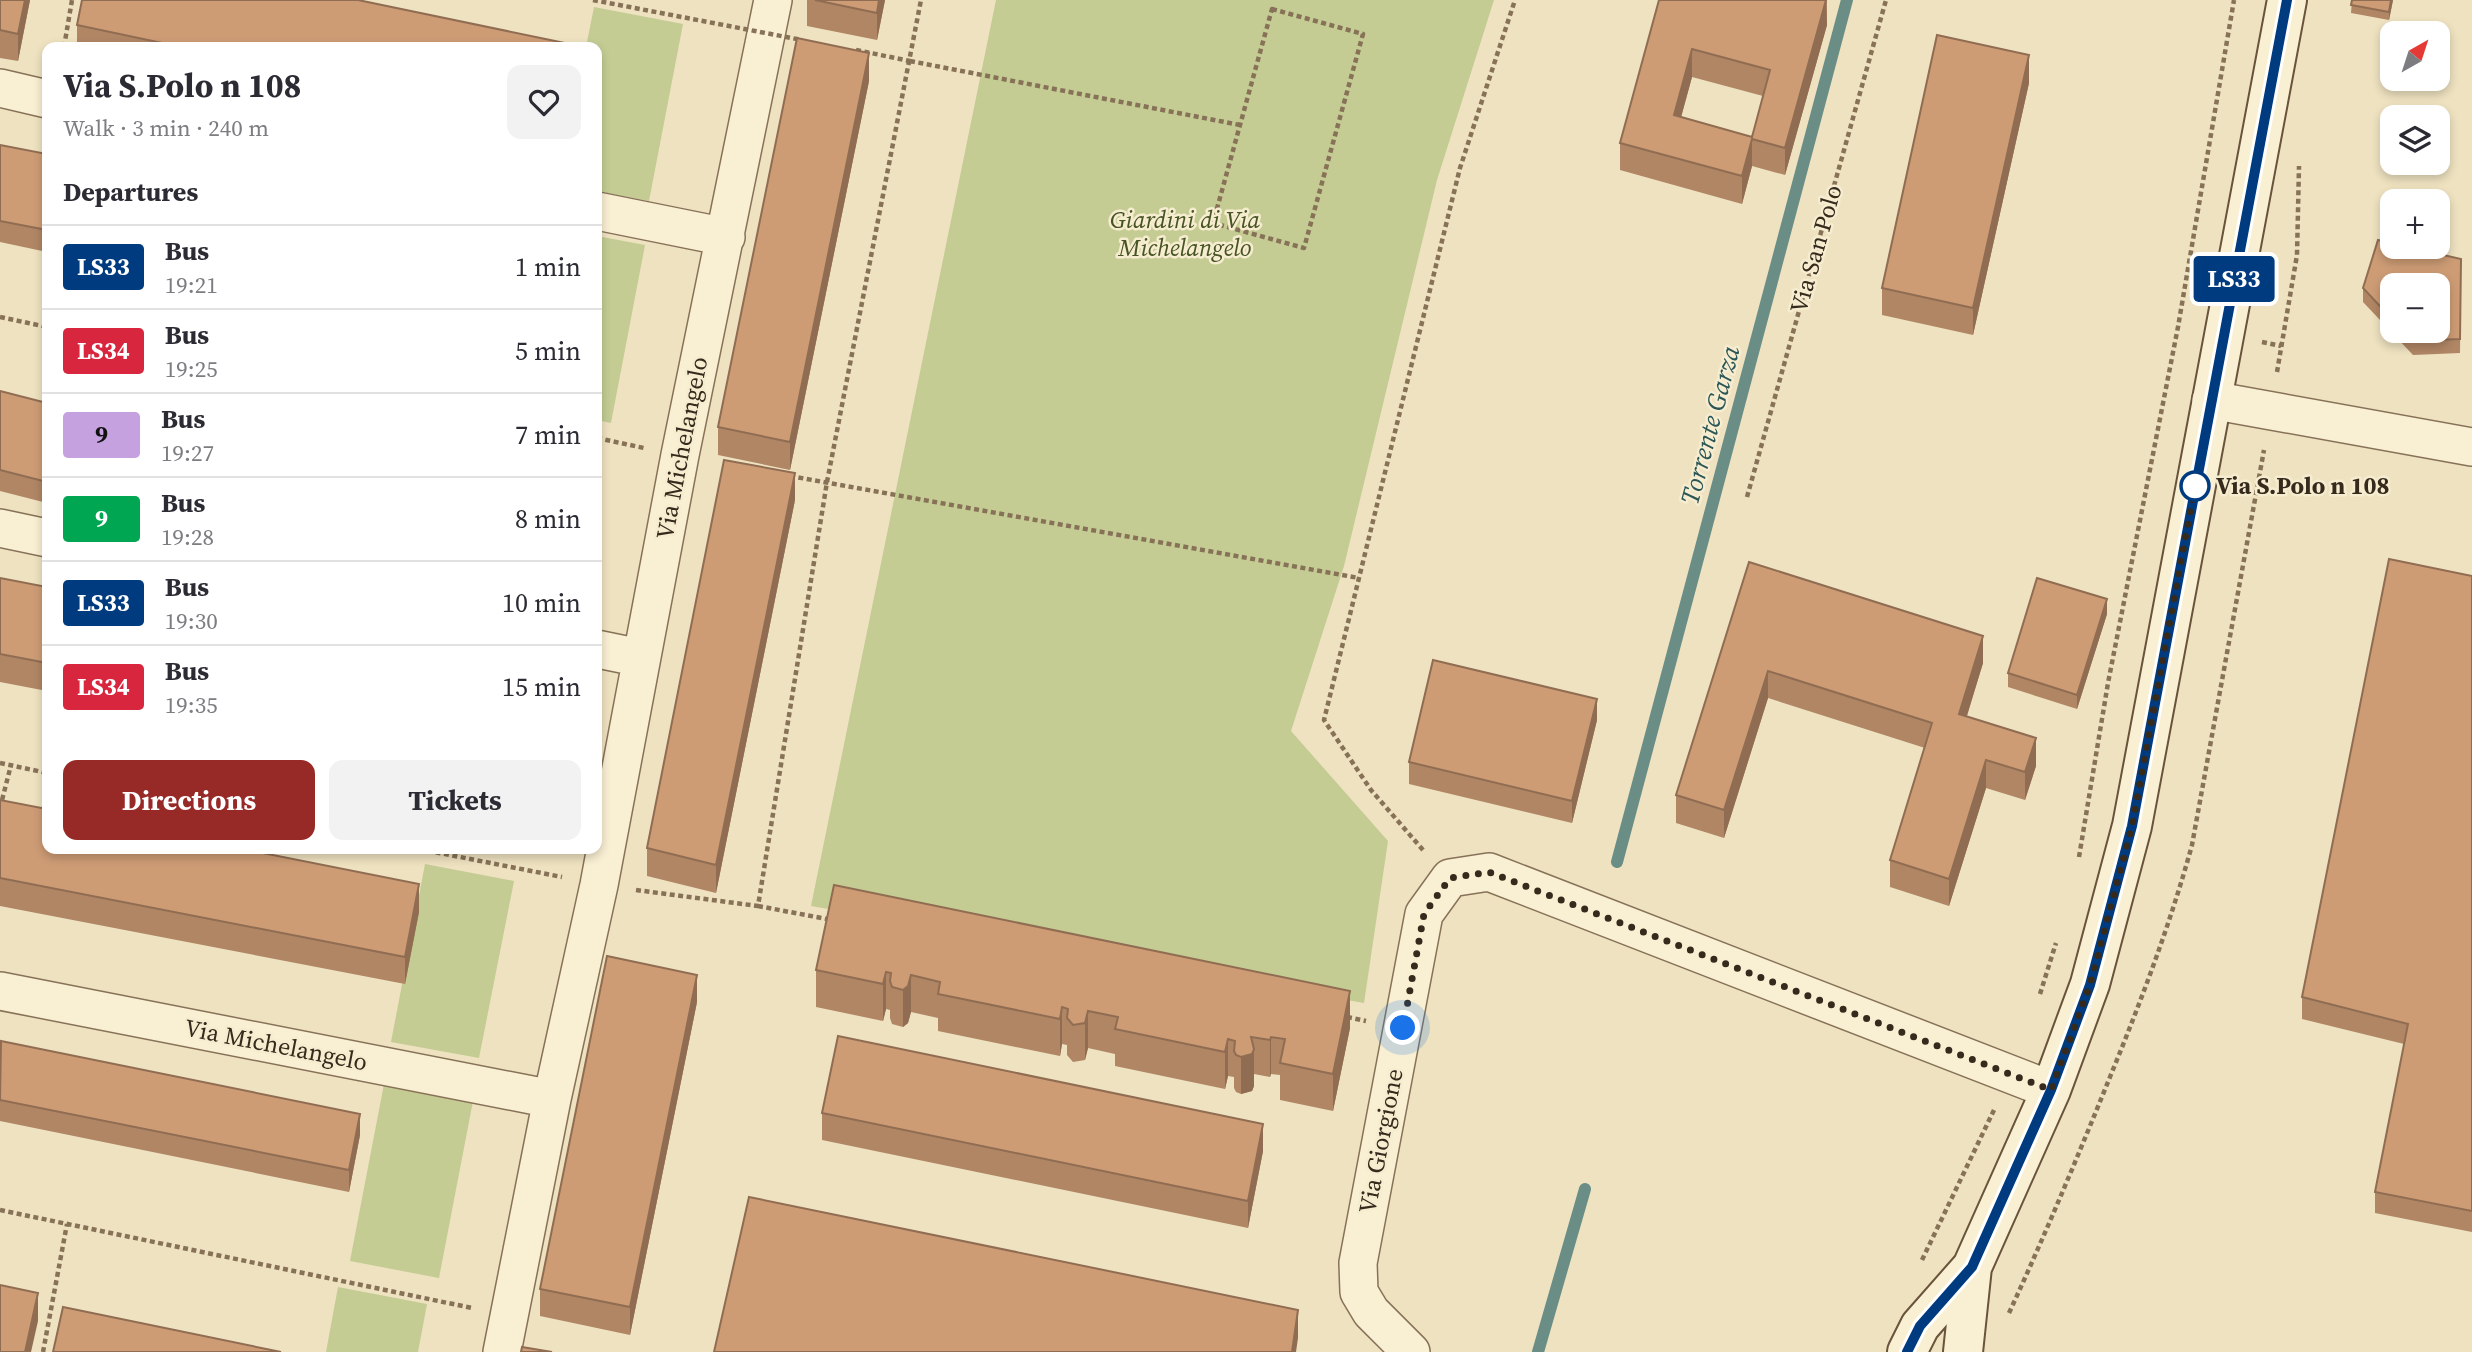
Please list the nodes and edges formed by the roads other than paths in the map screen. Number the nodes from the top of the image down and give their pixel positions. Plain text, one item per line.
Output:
1 (774, 0) edge
2 (2287, 0) edge
3 (0, 88) edge
4 (42, 98) edge
5 (602, 212) edge
6 (726, 237) junction
7 (2211, 400) junction
8 (2472, 447) edge
9 (0, 528) edge
10 (42, 536) edge
11 (602, 650) edge
12 (641, 658) junction
13 (0, 991) edge
14 (2051, 1090) junction
15 (552, 1099) junction
16 (1972, 1267) junction
17 (502, 1352) edge
18 (1411, 1352) edge
19 (1908, 1352) edge
20 (1963, 1352) edge

1 - 6 street, Via Michelangelo
2 - 7 main road
3 - 4 street
5 - 6 street
6 - 12 street, Via Michelangelo
7 - 8 street
7 - 14 main road
9 - 10 street
11 - 12 street
12 - 15 street, Via Michelangelo
13 - 15 street, Via Michelangelo
14 - 16 main road
14 - 18 street, Via Giorgione
15 - 17 street, Via Michelangelo
16 - 19 main road
16 - 20 main road

